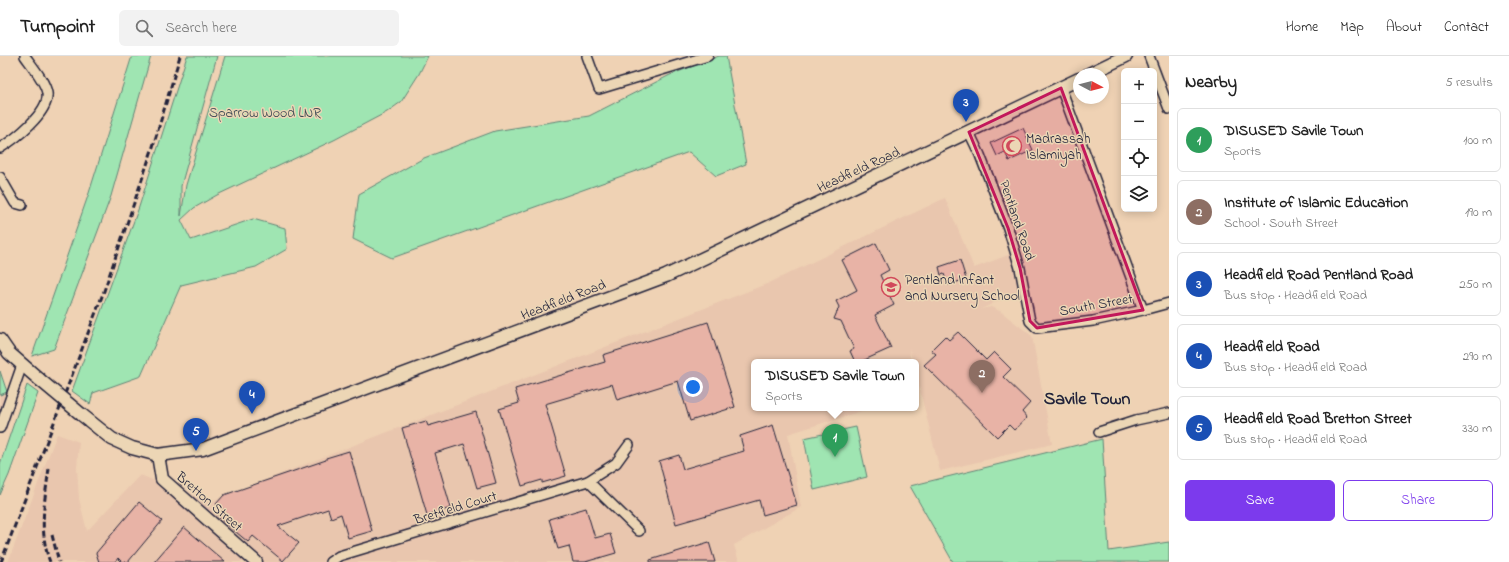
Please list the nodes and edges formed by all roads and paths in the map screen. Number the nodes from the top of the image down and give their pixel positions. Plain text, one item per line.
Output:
1 (25, 56) edge
2 (586, 56) edge
3 (708, 56) edge
4 (1126, 56) edge
5 (1149, 56) edge
6 (1102, 68) edge
7 (1073, 82) edge
8 (1061, 88) junction
9 (1169, 109) edge
10 (969, 132) junction
11 (0, 148) edge
12 (0, 177) edge
13 (22, 205) dead end
14 (1169, 303) edge
15 (1143, 310) junction
16 (1030, 321) joint
17 (0, 340) edge
18 (22, 365) junction
19 (1169, 413) edge
20 (0, 428) edge
21 (1099, 432) dead end
22 (629, 445) dead end
23 (158, 455) junction
24 (588, 481) junction
25 (639, 532) dead end
26 (256, 562) edge
27 (330, 562) edge

1 - 11 street
2 - 3 street
4 - 6 street
5 - 9 street
7 - 8 street, Headfield Road
8 - 10 street, Headfield Road
8 - 15 street
10 - 16 street, Pentland Road
10 - 23 street, Headfield Road
12 - 13 street
14 - 15 street, South Street
15 - 16 street, South Street
17 - 18 street, Headfield Road
18 - 20 street
18 - 23 street, Headfield Road, bridge
19 - 21 street
22 - 24 street, Bretfield Court
23 - 26 street, Bretton Street
24 - 25 street
24 - 27 street, Bretfield Court

